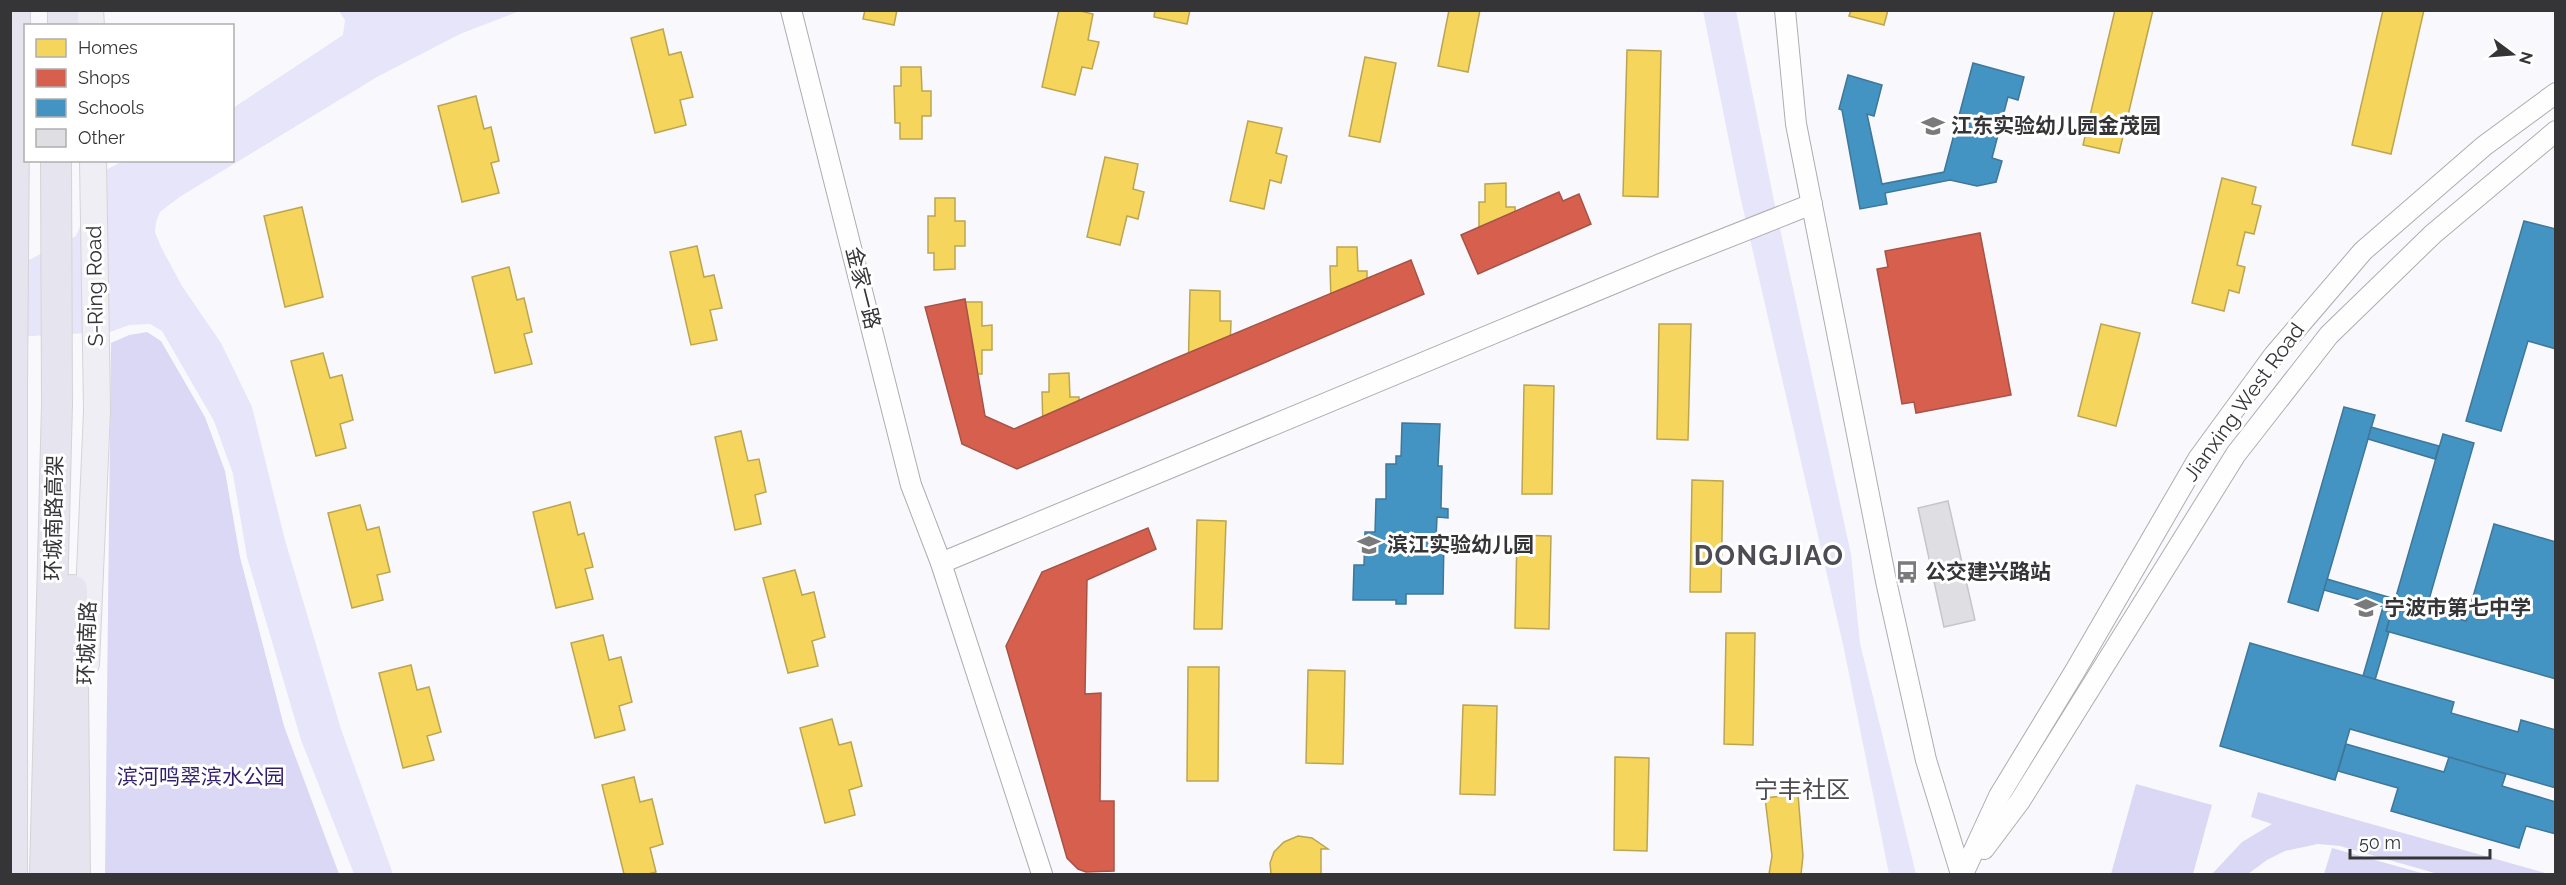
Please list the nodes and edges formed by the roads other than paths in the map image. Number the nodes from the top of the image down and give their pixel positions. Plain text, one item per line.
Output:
1 (15, 10) edge
2 (791, 10) edge
3 (1785, 10) edge
4 (2556, 93) edge
5 (2556, 131) edge
6 (56, 162) edge
7 (67, 162) edge
8 (93, 162) edge
9 (1806, 206) junction
10 (97, 411) joint
11 (941, 562) junction
12 (12, 874) edge
13 (45, 874) edge
14 (76, 874) edge
15 (1042, 874) edge
16 (1963, 874) edge

1 - 12 highway, 环城南路高架
2 - 11 street, 金家一路
3 - 9 street
4 - 16 street, Jianxing West Road
5 - 16 street, Jianxing West Road
6 - 13 highway, 环城南路高架
7 - 14 highway
8 - 10 main road, S-Ring Road
9 - 11 street
9 - 16 street
10 - 14 main road, 环城南路
11 - 15 street, 金家一路

